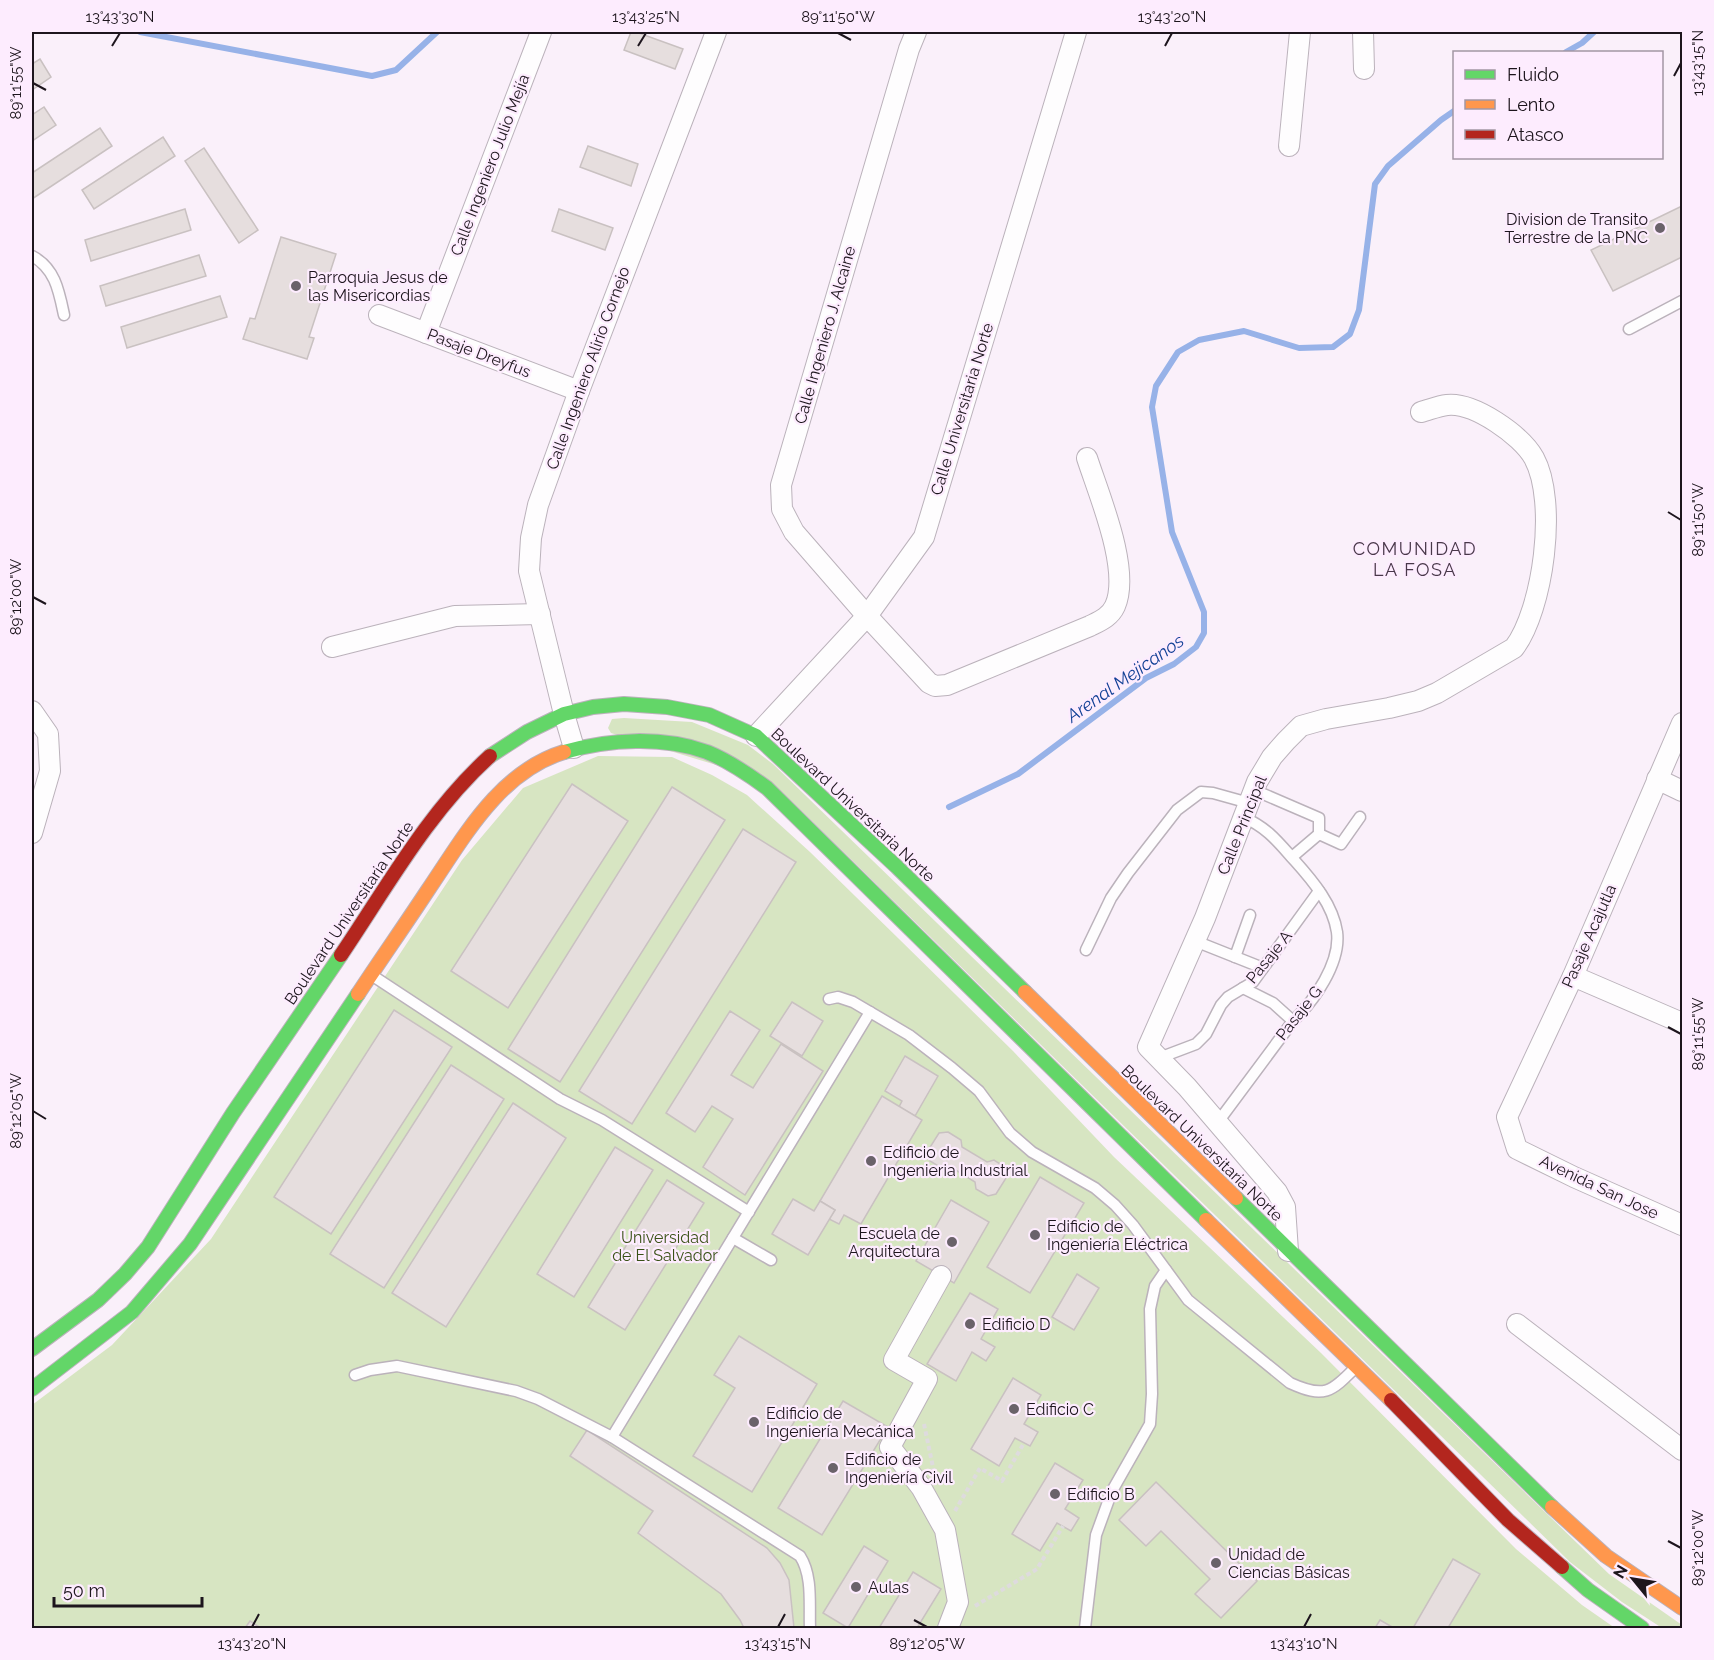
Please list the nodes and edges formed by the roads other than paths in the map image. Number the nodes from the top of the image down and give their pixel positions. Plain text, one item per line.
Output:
1 (541, 32) edge
2 (716, 32) edge
3 (916, 32) edge
4 (1074, 32) edge
5 (1300, 32) edge
6 (1364, 32) edge
7 (1364, 69) dead end
8 (1289, 146) dead end
9 (32, 256) edge
10 (1683, 301) edge
11 (64, 315) dead end
12 (379, 315) dead end
13 (1629, 329) dead end
14 (426, 333) junction
15 (579, 391) junction
16 (1421, 412) dead end
17 (1087, 458) dead end
18 (540, 614) junction
19 (867, 616) junction
20 (332, 647) dead end
21 (32, 711) edge
22 (564, 714) junction
23 (1683, 723) edge
24 (756, 736) junction
25 (574, 748) junction
26 (1657, 779) junction
27 (1683, 791) edge
28 (1249, 803) junction
29 (1360, 817) dead end
30 (32, 832) edge
31 (1318, 834) junction
32 (1292, 857) junction
33 (1319, 891) junction
34 (1250, 915) dead end
35 (1195, 941) junction
36 (1086, 950) dead end
37 (1235, 957) junction
38 (1263, 968) junction
39 (371, 974) junction
40 (1573, 976) junction
41 (1243, 988) junction
42 (829, 999) dead end
43 (870, 1012) junction
44 (1293, 1021) junction
45 (1683, 1023) edge
46 (1159, 1058) junction
47 (1218, 1122) junction
48 (1517, 1149) joint
49 (748, 1212) junction
50 (1683, 1225) edge
51 (733, 1238) junction
52 (1288, 1251) junction
53 (771, 1260) dead end
54 (1166, 1270) junction
55 (941, 1276) dead end
56 (1517, 1324) dead end
57 (32, 1349) edge
58 (1357, 1366) junction
59 (355, 1375) dead end
60 (32, 1389) edge
61 (612, 1437) junction
62 (1683, 1449) edge
63 (1683, 1608) edge
64 (810, 1629) edge
65 (948, 1629) edge
66 (1084, 1629) edge
67 (1642, 1629) edge

1 - 14 street, Calle Ingeniero Julio Mejía
2 - 15 street, Calle Ingeniero Alirio Cornejo
3 - 19 street, Calle Ingeniero J. Alcaine
4 - 19 street, Calle Universitaria Norte
5 - 8 street
6 - 7 street
9 - 11 lane
10 - 13 lane
12 - 14 street, Pasaje Dreyfus
14 - 15 street, Pasaje Dreyfus
15 - 18 street, Calle Ingeniero Alirio Cornejo
16 - 28 street, Calle Principal
17 - 19 street, Calle Ingeniero J. Alcaine
18 - 20 street
18 - 22 street, Calle Ingeniero Alirio Cornejo
19 - 24 street, Calle Universitaria Norte
21 - 30 street
22 - 24 main road, Boulevard Universitaria Norte
22 - 25 street, Calle Ingeniero Alirio Cornejo
22 - 57 main road, Boulevard Universitaria Norte
23 - 26 street, Pasaje Acajutla
24 - 52 main road, Boulevard Universitaria Norte
25 - 39 main road
25 - 58 main road
26 - 27 street
26 - 40 street, Pasaje Acajutla
28 - 31 lane
28 - 32 lane, Pasaje G
28 - 35 street, Calle Principal
28 - 36 lane
29 - 31 lane
31 - 32 lane
32 - 33 lane, Pasaje G
33 - 38 lane, Pasaje A
33 - 44 lane, Pasaje G
34 - 37 lane
35 - 37 lane
35 - 46 street, Calle Principal
37 - 38 lane
38 - 41 lane, Pasaje A
39 - 49 lane
39 - 60 main road
40 - 45 street
40 - 48 street, Pasaje Acajutla
41 - 44 lane
41 - 46 lane, Pasaje A
42 - 43 lane
43 - 49 lane
43 - 54 lane
44 - 47 lane, Pasaje G
46 - 47 street
47 - 52 street
48 - 50 street, Avenida San Jose
49 - 51 lane
51 - 53 lane
51 - 61 lane
52 - 63 main road, Boulevard Universitaria Norte
54 - 58 lane
54 - 66 lane
55 - 65 street
56 - 62 street
58 - 67 main road
59 - 61 lane
61 - 64 lane

